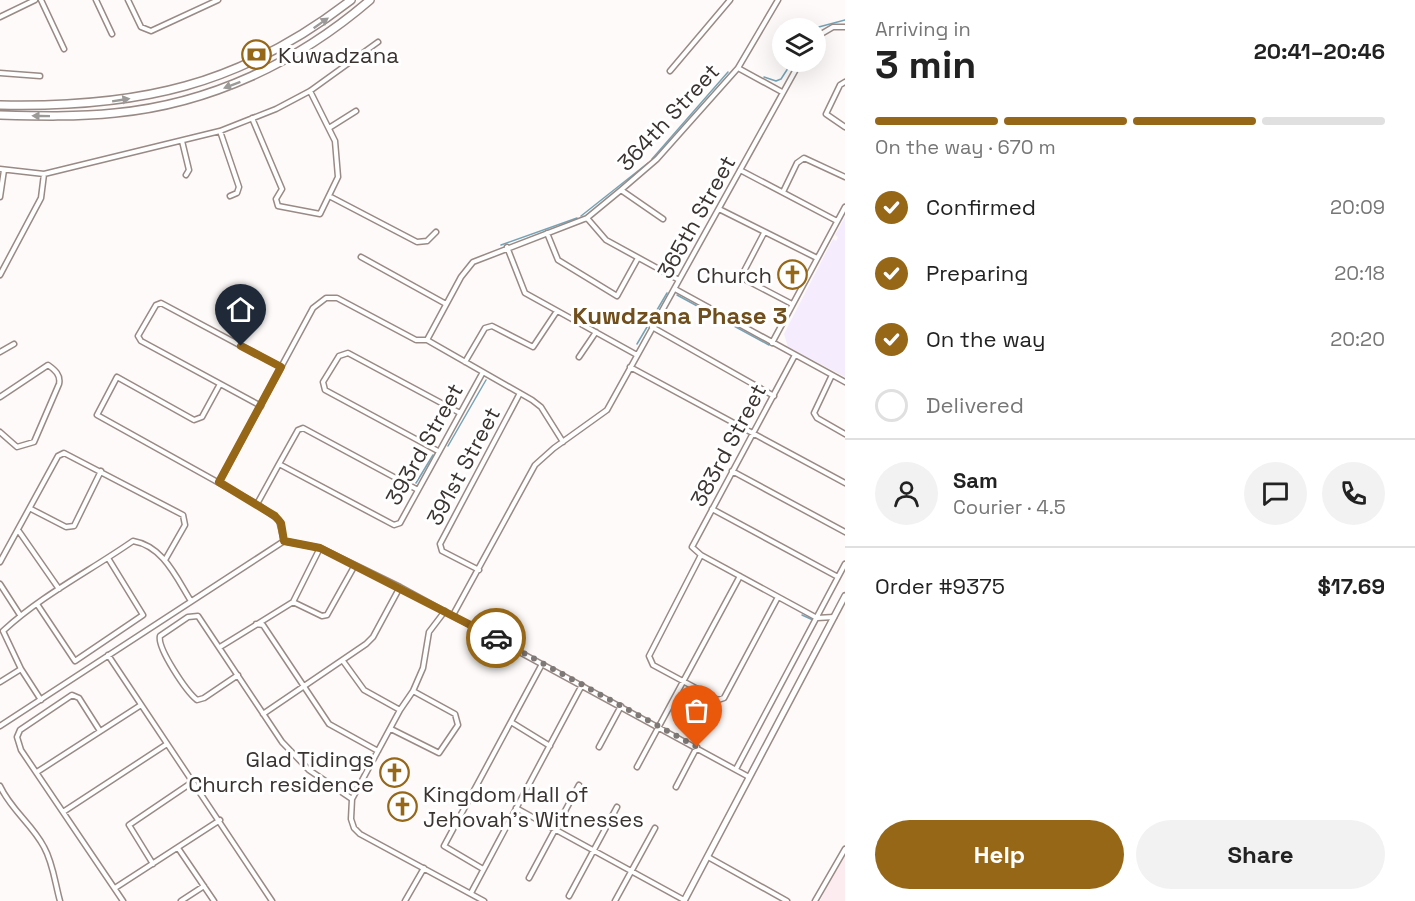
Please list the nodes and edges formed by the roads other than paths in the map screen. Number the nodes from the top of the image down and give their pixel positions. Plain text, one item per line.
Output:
1 (22, 0) edge
2 (35, 0) edge
3 (41, 0) edge
4 (96, 0) edge
5 (128, 0) edge
6 (218, 0) edge
7 (351, 0) edge
8 (370, 0) edge
9 (730, 0) edge
10 (778, 0) edge
11 (24, 5) junction
12 (0, 17) edge
13 (845, 27) edge
14 (826, 31) edge
15 (112, 34) dead end
16 (378, 42) dead end
17 (64, 49) dead end
18 (738, 68) junction
19 (670, 71) dead end
20 (794, 72) edge
21 (0, 73) edge
22 (40, 76) dead end
23 (845, 82) edge
24 (310, 91) junction
25 (782, 92) junction
26 (0, 105) edge
27 (356, 111) dead end
28 (0, 115) edge
29 (252, 118) junction
30 (845, 127) edge
31 (329, 128) junction
32 (220, 131) junction
33 (182, 141) junction
34 (2, 170) edge
35 (741, 170) junction
36 (44, 174) junction
37 (186, 175) dead end
38 (845, 177) edge
39 (621, 190) junction
40 (783, 192) junction
41 (230, 196) dead end
42 (329, 196) junction
43 (0, 197) edge
44 (845, 207) edge
45 (719, 209) junction
46 (586, 218) junction
47 (663, 219) dead end
48 (837, 221) junction
49 (436, 232) dead end
50 (547, 233) junction
51 (764, 233) junction
52 (507, 247) junction
53 (361, 257) dead end
54 (638, 258) junction
55 (817, 258) junction
56 (0, 275) edge
57 (679, 280) junction
58 (675, 289) junction
59 (446, 304) junction
60 (792, 304) junction
61 (557, 311) junction
62 (652, 327) junction
63 (596, 332) junction
64 (427, 340) junction
65 (14, 344) dead end
66 (772, 344) junction
67 (0, 352) edge
68 (637, 355) junction
69 (795, 355) junction
70 (579, 357) dead end
71 (465, 362) junction
72 (281, 367) junction
73 (630, 368) junction
74 (483, 372) junction
75 (832, 375) junction
76 (845, 382) edge
77 (220, 384) junction
78 (520, 393) junction
79 (774, 396) junction
80 (0, 397) edge
81 (261, 406) junction
82 (460, 413) junction
83 (753, 431) junction
84 (0, 432) edge
85 (845, 434) edge
86 (563, 442) junction
87 (438, 452) junction
88 (279, 464) junction
89 (102, 471) junction
90 (732, 471) junction
91 (219, 482) junction
92 (845, 483) edge
93 (418, 490) junction
94 (257, 504) junction
95 (31, 509) junction
96 (712, 509) junction
97 (18, 530) junction
98 (845, 532) edge
99 (284, 541) junction
100 (320, 548) junction
101 (701, 555) junction
102 (108, 558) junction
103 (165, 560) junction
104 (0, 562) edge
105 (845, 564) edge
106 (355, 565) junction
107 (478, 570) junction
108 (740, 576) junction
109 (838, 577) junction
110 (0, 584) edge
111 (400, 587) junction
112 (59, 588) junction
113 (845, 596) edge
114 (778, 597) junction
115 (191, 601) junction
116 (293, 602) junction
117 (37, 604) junction
118 (445, 611) junction
119 (20, 615) junction
120 (453, 615) junction
121 (834, 616) junction
122 (817, 618) junction
123 (256, 624) junction
124 (220, 647) junction
125 (108, 655) junction
126 (343, 661) junction
127 (542, 664) junction
128 (21, 669) junction
129 (238, 675) junction
130 (685, 681) junction
131 (0, 682) edge
132 (582, 686) junction
133 (303, 687) junction
134 (413, 691) junction
135 (41, 700) junction
136 (141, 705) junction
137 (621, 706) junction
138 (400, 710) junction
139 (263, 714) junction
140 (511, 722) junction
141 (0, 726) edge
142 (659, 727) junction
143 (391, 729) junction
144 (100, 731) junction
145 (167, 744) junction
146 (550, 746) junction
147 (599, 747) dead end
148 (697, 747) junction
149 (378, 751) junction
150 (638, 767) dead end
151 (736, 769) junction
152 (37, 772) junction
153 (749, 777) junction
154 (194, 782) junction
155 (579, 785) dead end
156 (0, 786) edge
157 (676, 787) dead end
158 (352, 799) junction
159 (617, 807) dead end
160 (516, 808) junction
161 (63, 812) junction
162 (220, 820) junction
163 (655, 828) dead end
164 (555, 830) junction
165 (178, 848) junction
166 (845, 849) edge
167 (593, 851) junction
168 (708, 857) junction
169 (153, 864) junction
170 (424, 868) junction
171 (483, 869) junction
172 (631, 872) junction
173 (529, 878) dead end
174 (204, 886) junction
175 (115, 888) junction
176 (471, 893) junction
177 (569, 896) dead end
178 (270, 900) edge
179 (60, 901) edge
180 (123, 901) edge
181 (181, 901) edge
182 (214, 901) edge
183 (405, 901) edge
184 (484, 901) edge
185 (615, 901) edge
186 (684, 901) edge
187 (787, 901) edge
188 (815, 901) edge

1 - 11 street
2 - 11 street
3 - 17 street
4 - 15 street
5 - 6 street
26 -> 7 highway
8 -> 28 highway
9 - 19 street
10 - 18 street, 364th Street
11 - 12 street
13 - 14 street
16 - 24 street
18 - 25 street
18 - 39 street, 364th Street
20 - 25 street, 365th Street
21 - 22 street
23 - 30 street
24 - 29 street
24 - 31 street
25 - 35 street, 365th Street
27 - 31 street
29 - 32 street
29 - 42 street
31 - 42 street
32 - 33 street
32 - 41 street
33 - 36 street
33 - 37 street
34 - 36 street
34 - 43 street
35 - 40 street
35 - 45 street, 365th Street
36 - 56 street
38 - 40 street
39 - 46 street, 364th Street
39 - 47 street
40 - 48 street
42 - 49 street
44 - 48 street
45 - 51 street
45 - 57 street, 365th Street
46 - 50 street, 364th Street
46 - 54 street
48 - 55 street
50 - 52 street, 364th Street
50 - 54 street
51 - 55 street
51 - 60 street
52 - 59 street, 364th Street
52 - 61 street
53 - 59 street
54 - 57 street
55 - 60 street
57 - 58 street, 365th Street
58 - 62 street, 365th Street
58 - 66 street
59 - 64 street, 364th Street
60 - 66 street
61 - 63 street
61 - 71 street
62 - 68 street, 365th Street
62 - 79 street
63 - 68 street
63 - 70 street
64 - 71 street
64 - 72 street
65 - 67 street
66 - 69 street
68 - 73 street, 365th Street
69 - 75 street
69 - 79 street, 383rd Street
71 - 74 street
72 - 77 street
72 - 81 street
73 - 83 street
73 - 86 street, 365th Street
74 - 78 street
74 - 82 street, 393rd Street
75 - 76 street
75 - 85 street
77 - 81 street
77 - 91 street
78 - 86 street
78 - 107 street, 391st Street
79 - 83 street, 383rd Street
80 - 84 street
81 - 91 street
82 - 87 street, 393rd Street
82 - 87 street
83 - 90 street, 383rd Street
83 - 92 street
86 - 107 street, 365th Street
87 - 93 street, 393rd Street
88 - 93 street, 393rd Street
88 - 93 street
88 - 94 street
89 - 95 street
89 - 95 street
89 - 103 street
90 - 96 street, 383rd Street
90 - 98 street
91 - 94 street
94 - 99 street
95 - 97 street
96 - 101 street, 383rd Street
96 - 109 street
97 - 104 street
97 - 112 street
99 - 100 street
99 - 115 street
100 - 106 street
100 - 116 street
101 - 108 street
101 - 130 street
102 - 103 street
102 - 112 street
102 - 117 street
103 - 115 street
105 - 109 street
106 - 111 street
106 - 116 street
107 - 120 street, 365th Street
108 - 114 street
108 - 130 street
109 - 122 street
110 - 119 street
111 - 118 street
111 - 126 street
112 - 117 street
113 - 121 street
114 - 122 street
114 - 130 street
115 - 125 street
116 - 123 street
117 - 119 street
118 - 120 street
118 - 134 street
119 - 128 street
120 - 127 street
121 - 122 street
121 - 153 street
122 - 151 street
123 - 124 street
123 - 133 street
124 - 129 street
124 - 129 street
125 - 135 street
125 - 136 street
126 - 133 street
126 - 138 street
127 - 132 street
127 - 140 street
128 - 131 street
128 - 135 street
129 - 139 street
130 - 142 street
132 - 137 street
132 - 146 street
133 - 139 street
133 - 149 street
134 - 138 street
134 - 143 street
135 - 141 street
136 - 144 street
136 - 145 street
137 - 142 street
137 - 147 street
138 - 143 street
139 - 158 street
140 - 146 street
140 - 171 street
142 - 148 street
142 - 150 street
143 - 149 street
144 - 152 street
144 - 152 street
145 - 154 street
145 - 161 street
146 - 160 street
148 - 151 street
148 - 157 street
149 - 158 street
151 - 153 street
152 - 161 street
153 - 168 street
154 - 162 street
154 - 169 street
155 - 164 street
156 - 179 street
158 - 170 street
159 - 167 street
160 - 164 street
160 - 171 street
161 - 175 street
162 - 165 street
162 - 178 street
163 - 172 street
164 - 167 street
164 - 173 street
165 - 169 street
165 - 174 street
166 - 188 street
167 - 172 street
167 - 177 street
168 - 186 street
168 - 187 street
169 - 175 street
170 - 176 street
170 - 183 street
171 - 176 street
172 - 185 street
172 - 186 street
174 - 181 street
174 - 182 street
175 - 180 street
176 - 184 street

